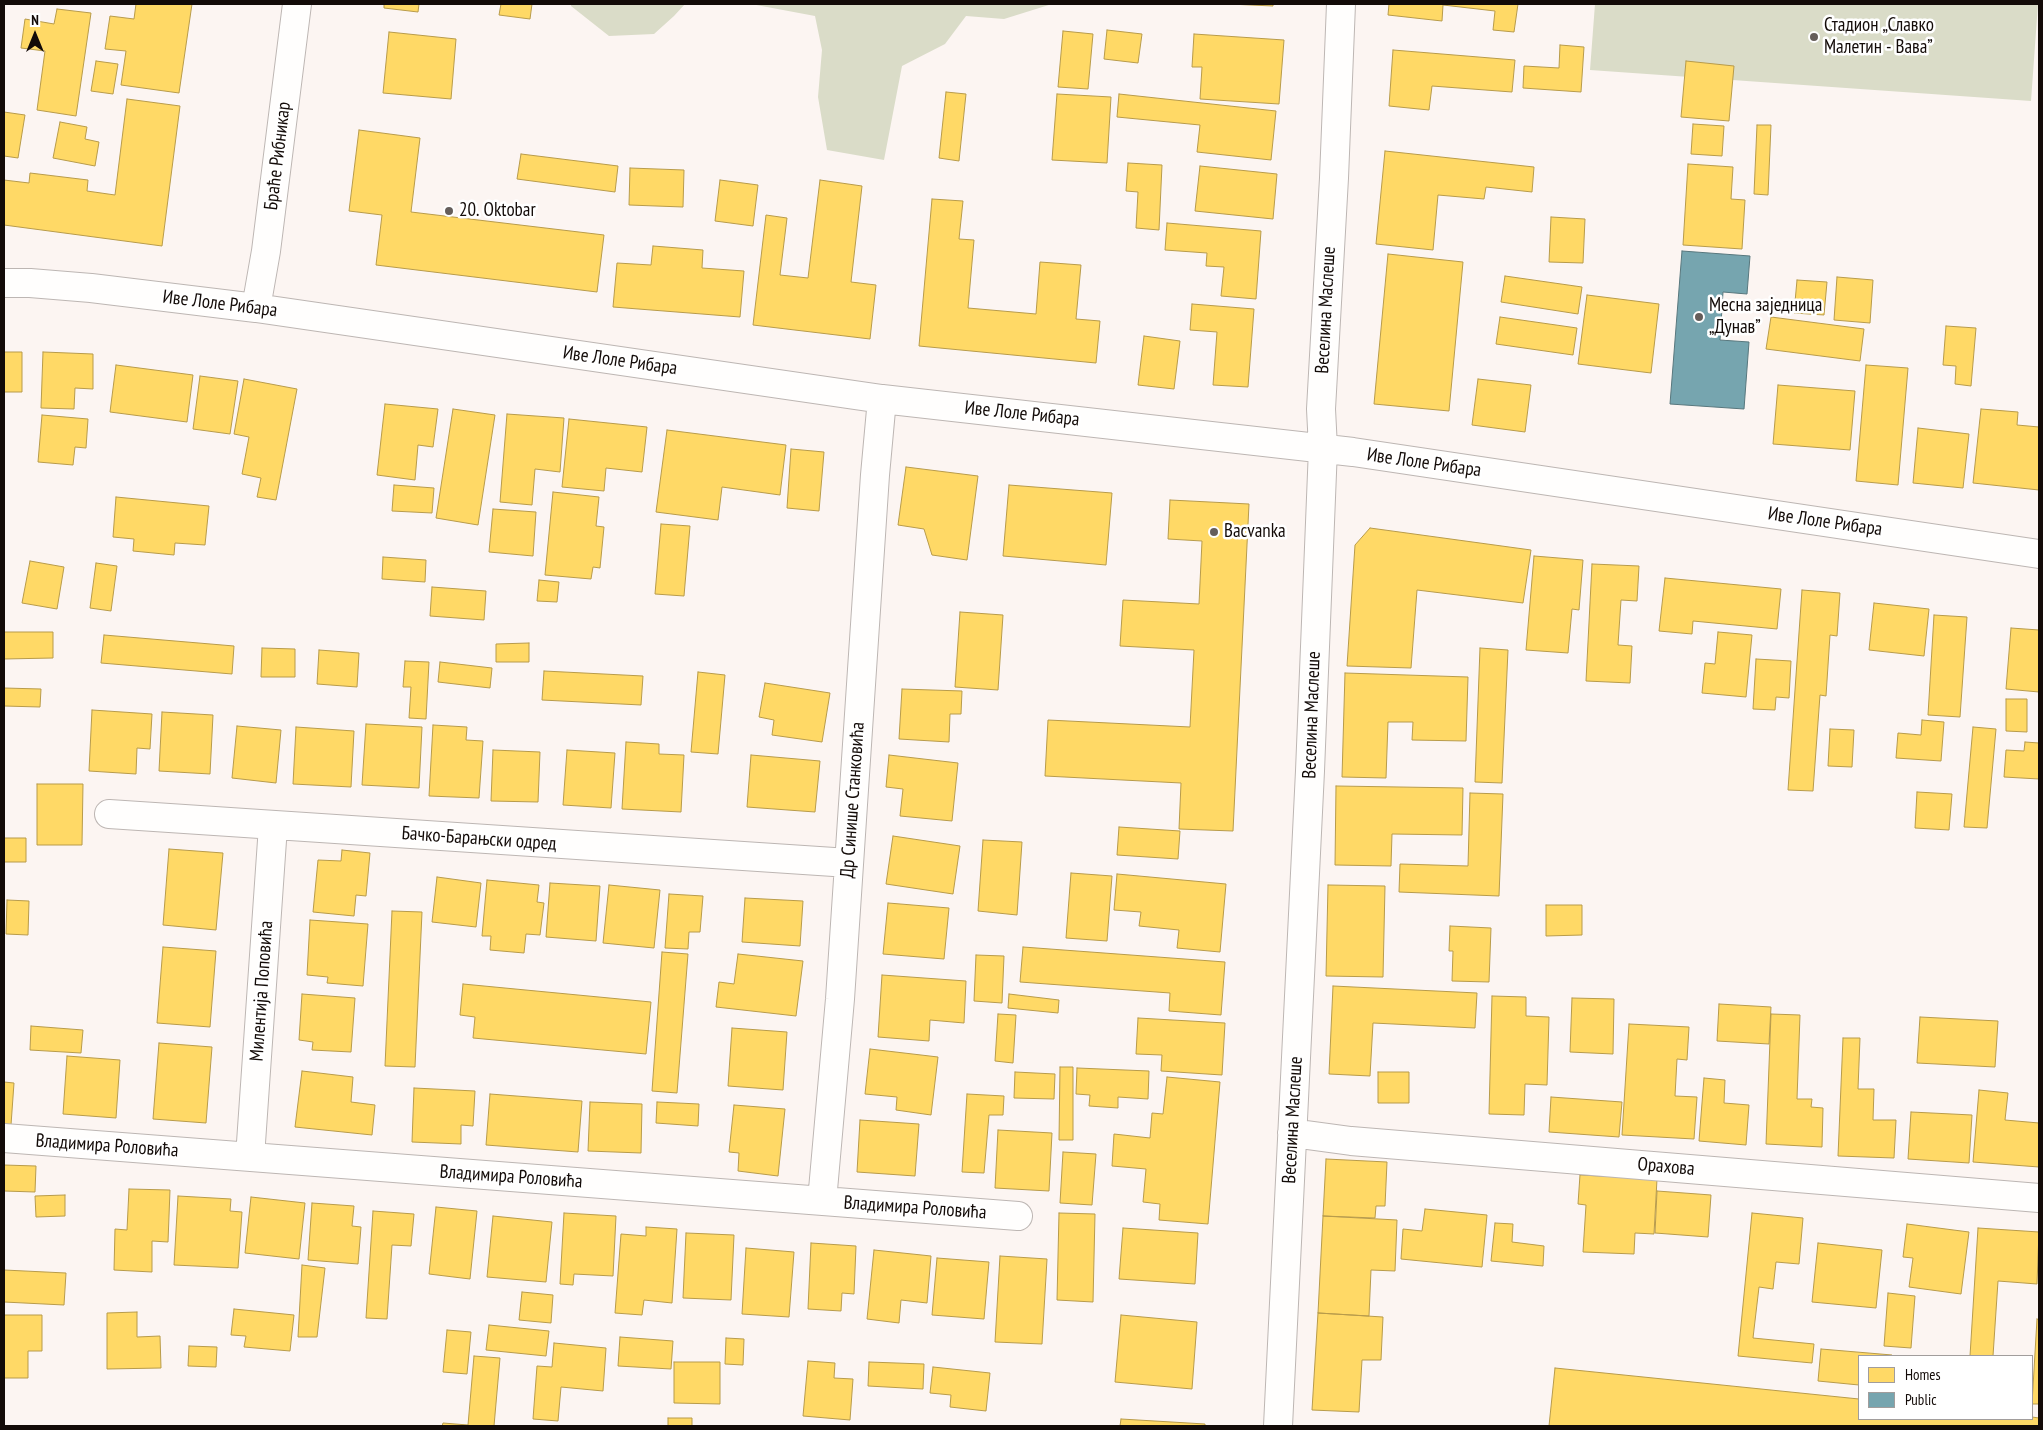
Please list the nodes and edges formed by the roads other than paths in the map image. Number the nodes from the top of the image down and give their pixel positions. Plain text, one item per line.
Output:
1 (297, 4) edge
2 (1341, 4) edge
3 (4, 283) edge
4 (256, 308) junction
5 (882, 399) junction
6 (1323, 448) junction
7 (2039, 554) edge
8 (109, 814) dead end
9 (273, 826) junction
10 (849, 863) junction
11 (1292, 1133) junction
12 (4, 1138) edge
13 (250, 1157) junction
14 (2039, 1198) edge
15 (822, 1201) junction
16 (1018, 1216) dead end
17 (1278, 1426) edge

1 - 4 street, Браће Рибникар
2 - 6 street, Веселина Маслеше
3 - 4 street, Иве Лоле Рибара
4 - 5 street, Иве Лоле Рибара
5 - 6 street, Иве Лоле Рибара
5 - 10 street, Др Синише Станковића
6 - 7 street, Иве Лоле Рибара
6 - 11 street, Веселина Маслеше
8 - 9 street, Бачко-Барањски одред
9 - 10 street, Бачко-Барањски одред
9 - 13 street, Милентија Поповића
10 - 15 street, Др Синише Станковића
11 - 14 street, Орахова
11 - 17 street, Веселина Маслеше
12 - 13 street, Владимира Роловића
13 - 15 street, Владимира Роловића
15 - 16 street, Владимира Роловића

